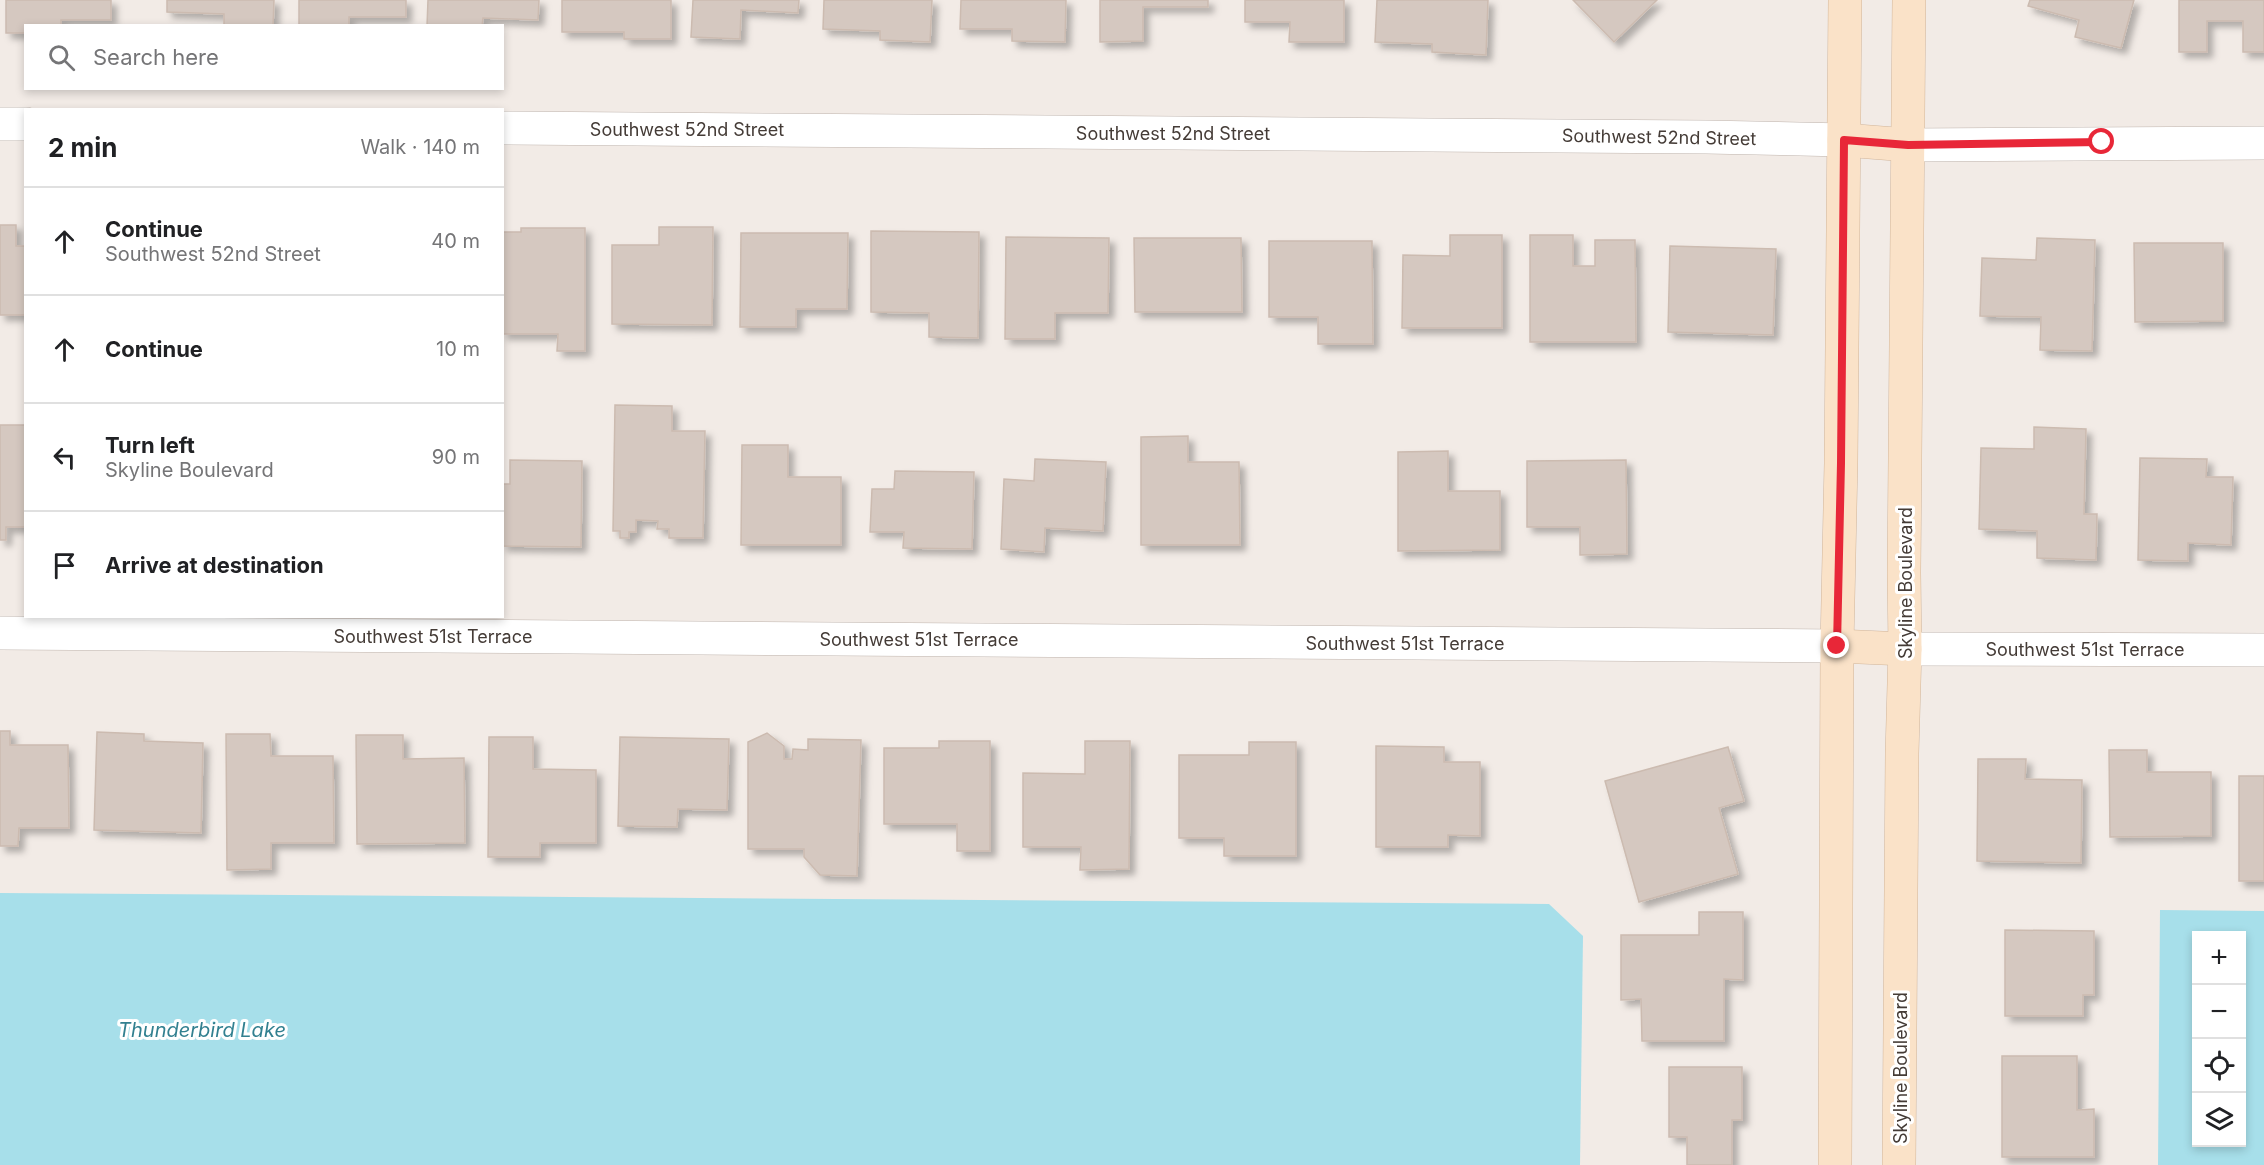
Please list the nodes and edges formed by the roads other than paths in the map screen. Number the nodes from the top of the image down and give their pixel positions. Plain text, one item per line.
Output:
1 (1845, 0) edge
2 (1909, 0) edge
3 (0, 124) edge
4 (24, 124) edge
5 (504, 128) edge
6 (1844, 140) junction
7 (2264, 142) edge
8 (1908, 145) junction
9 (0, 633) edge
10 (1837, 646) junction
11 (1905, 649) junction
12 (2264, 650) edge
13 (1835, 1165) edge
14 (1899, 1165) edge

1 - 6 street
2 - 8 street, Skyline Boulevard
3 - 4 street
5 - 6 street, Southwest 52nd Street
6 - 8 street
6 - 10 street
7 - 8 street
8 - 11 street, Skyline Boulevard
9 - 10 street, Southwest 51st Terrace
10 - 11 street
10 - 13 street
11 - 12 street, Southwest 51st Terrace
11 - 14 street, Skyline Boulevard

